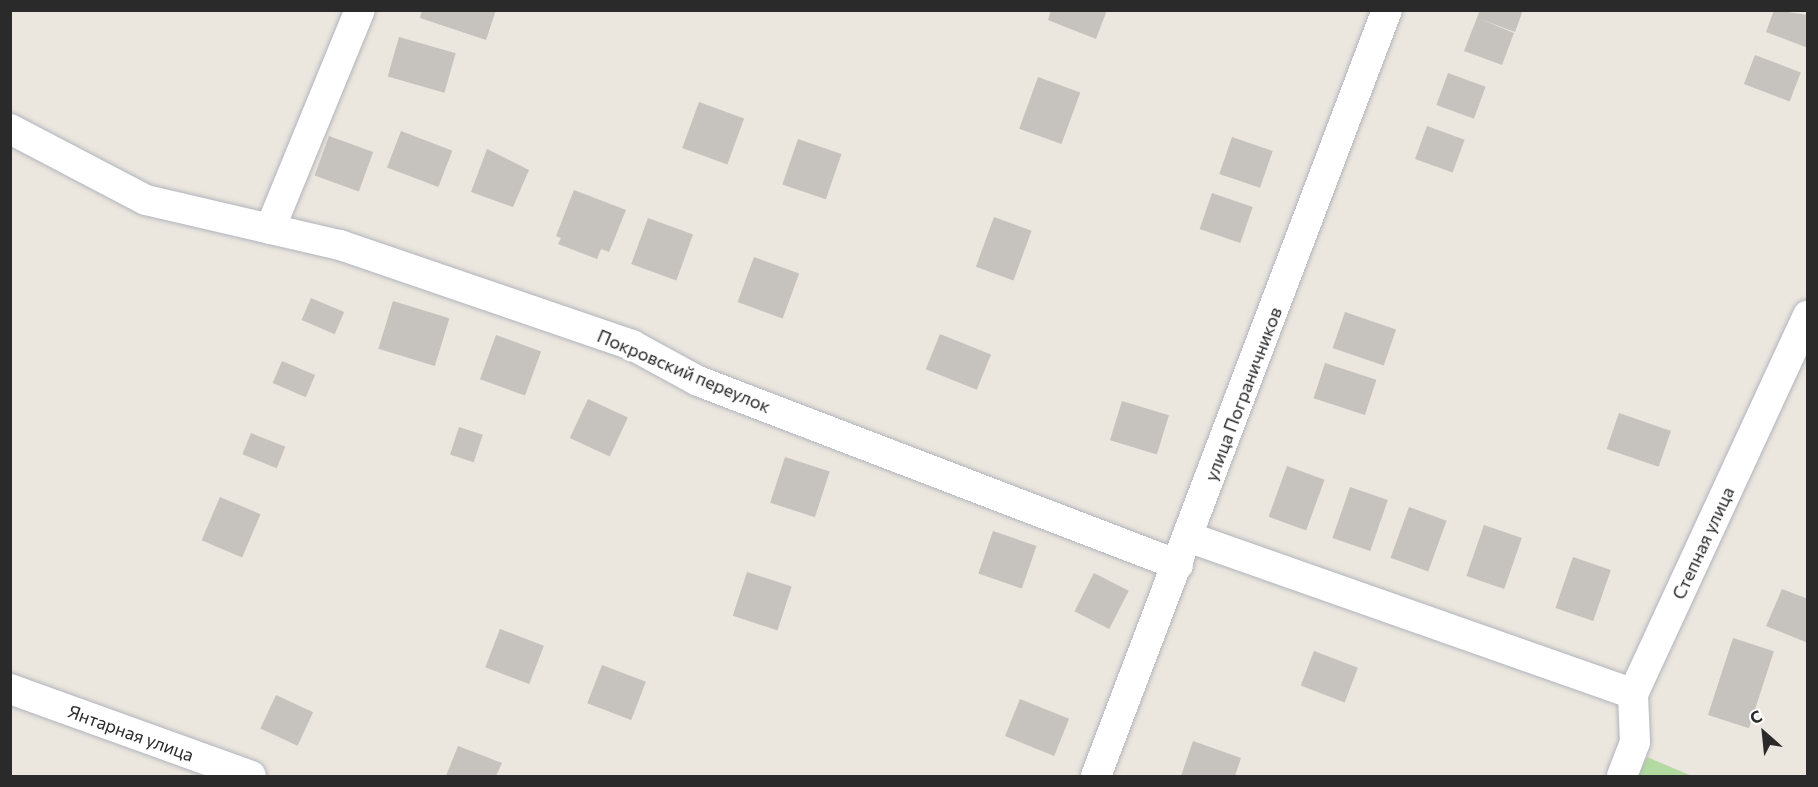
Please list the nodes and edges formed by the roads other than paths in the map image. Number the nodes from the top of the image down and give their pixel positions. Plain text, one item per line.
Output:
1 (360, 10) edge
2 (1387, 10) edge
3 (10, 129) edge
4 (270, 229) junction
5 (1808, 315) edge
6 (1188, 537) junction
7 (1178, 565) junction
8 (10, 689) edge
9 (1633, 694) junction
10 (251, 777) edge
11 (1096, 777) edge
12 (1622, 777) edge

1 - 4 street
2 - 6 street, улица Пограничников
3 - 4 street, Покровский переулок
4 - 7 street, Покровский переулок
5 - 9 street, Степная улица
6 - 7 street, улица Пограничников
6 - 9 street
7 - 11 street, улица Пограничников
8 - 10 street, Янтарная улица
9 - 12 street, Степная улица

